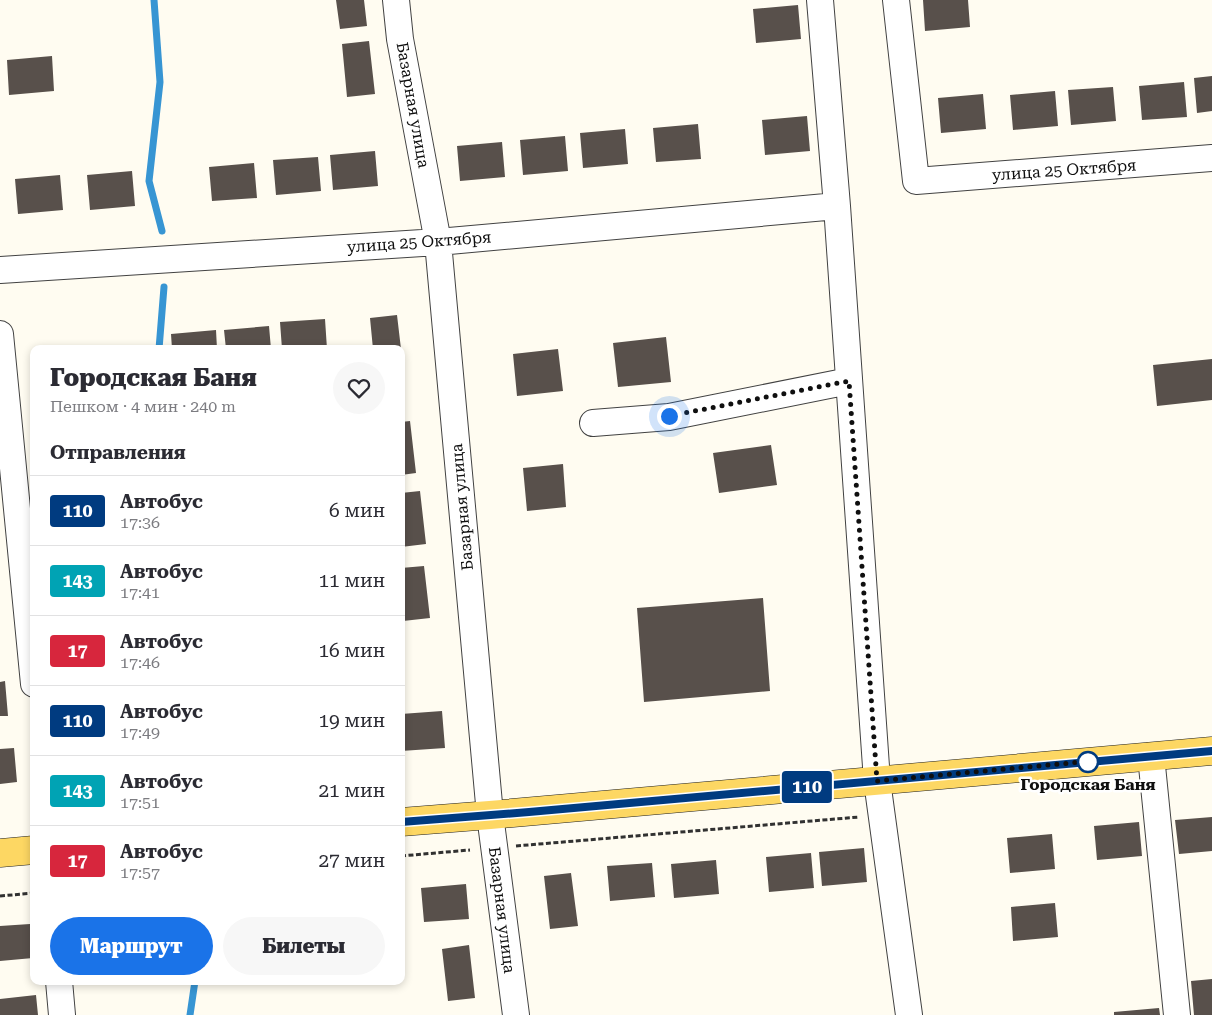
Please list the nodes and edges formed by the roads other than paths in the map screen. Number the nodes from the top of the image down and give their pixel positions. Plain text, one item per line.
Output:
1 (396, 0) edge
2 (820, 0) edge
3 (896, 0) edge
4 (1212, 158) edge
5 (837, 206) junction
6 (438, 242) junction
7 (0, 270) edge
8 (0, 334) edge
9 (849, 381) junction
10 (593, 423) dead end
11 (30, 643) edge
12 (1212, 751) edge
13 (1151, 756) junction
14 (877, 781) junction
15 (490, 815) junction
16 (405, 822) edge
17 (30, 850) edge
18 (0, 853) edge
19 (59, 985) edge
20 (62, 1015) edge
21 (516, 1015) edge
22 (909, 1015) edge
23 (1176, 1015) edge

1 - 6 street, Базарная улица
2 - 5 street
3 - 4 street, улица 25 Октября
5 - 6 street, улица 25 Октября
5 - 9 street
6 - 7 street, улица 25 Октября
6 - 15 street, Базарная улица
8 - 11 street
9 - 10 street
9 - 14 street
12 - 13 main road
13 - 14 main road
13 - 23 street
14 - 15 main road
14 - 22 street
15 - 16 main road
15 - 21 street, Базарная улица
17 - 18 main road
19 - 20 street

